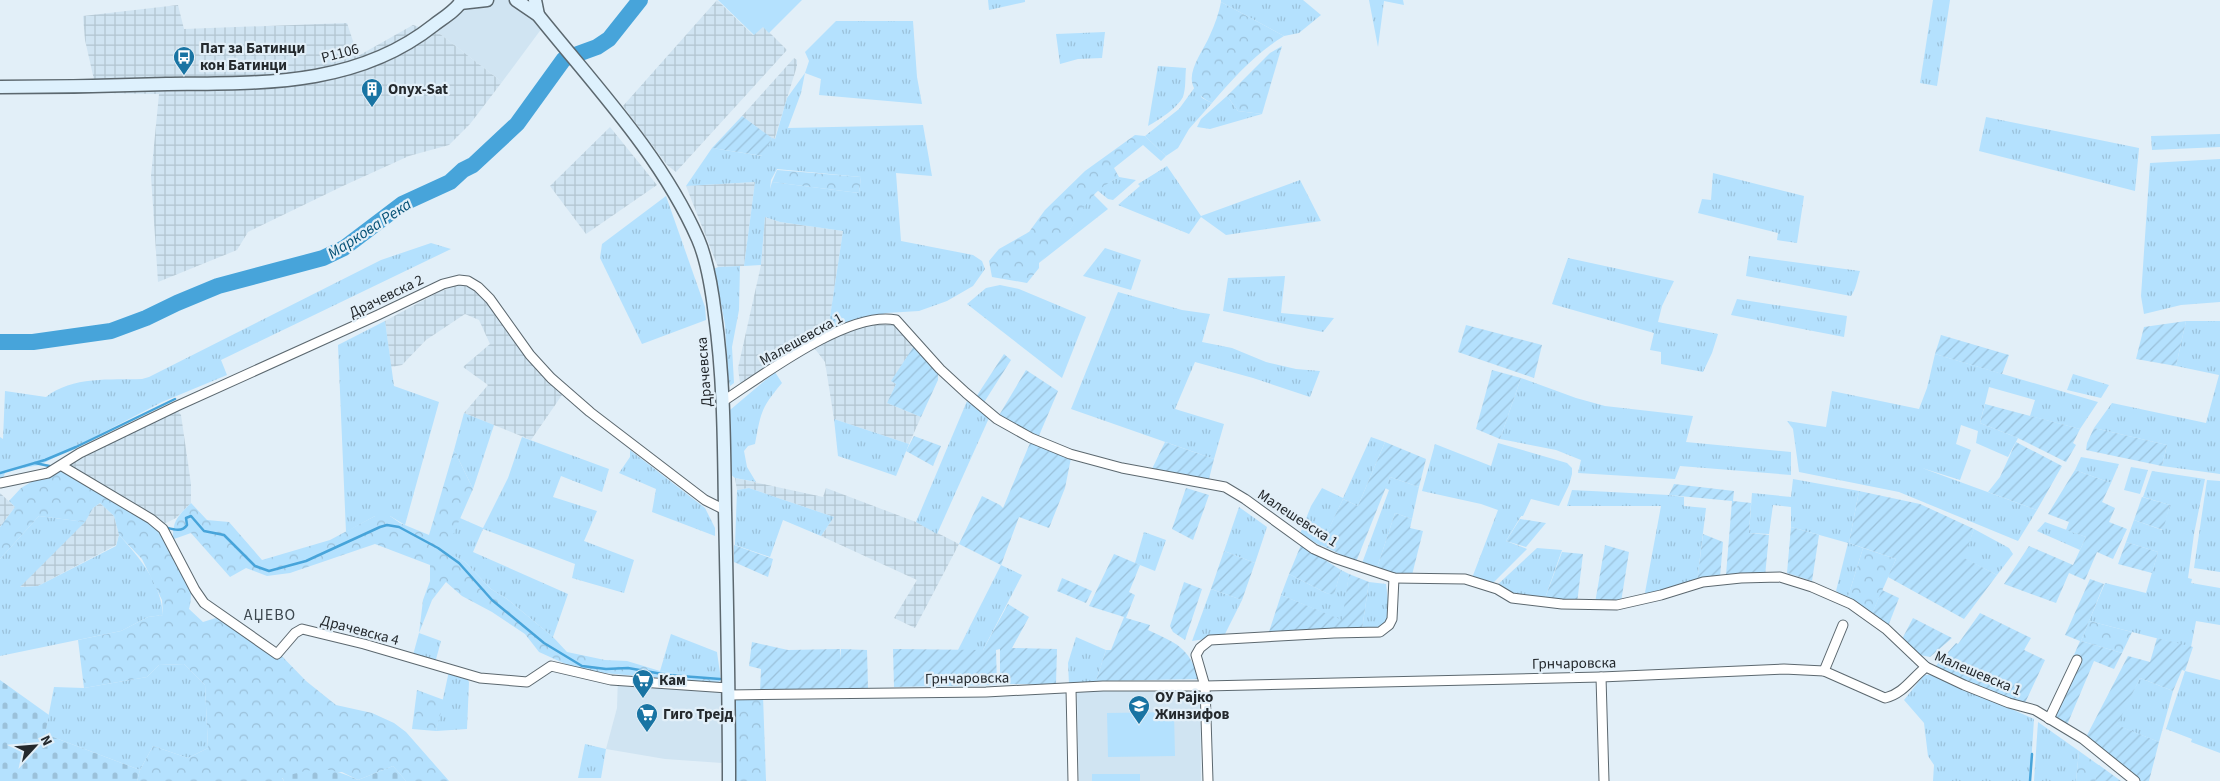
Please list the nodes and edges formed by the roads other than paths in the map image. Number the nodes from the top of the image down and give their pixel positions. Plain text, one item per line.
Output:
1 (487, 0) edge
2 (516, 0) edge
3 (535, 0) edge
4 (461, 2) edge
5 (538, 15) junction
6 (0, 88) edge
7 (722, 402) junction
8 (62, 466) junction
9 (0, 483) edge
10 (725, 510) junction
11 (1394, 578) junction
12 (1843, 626) dead end
13 (2076, 660) dead end
14 (1926, 667) junction
15 (1824, 672) junction
16 (1601, 677) junction
17 (1205, 686) junction
18 (1071, 689) junction
19 (728, 691) junction
20 (2049, 719) junction
21 (729, 781) edge
22 (1073, 781) edge
23 (1208, 781) edge
24 (1604, 781) edge
25 (2135, 781) edge

1 - 4 main road
2 - 5 main road, Драчевска
3 - 5 main road, Драчевска
4 - 6 main road, P1106
5 - 7 main road, Драчевска
7 - 10 main road, Драчевска
7 - 11 street, Малешевска 1
8 - 9 street, Драчевска 2
8 - 10 street, Драчевска 2
8 - 19 street, Драчевска 4
10 - 19 main road, Драчевска
11 - 14 street, Малешевска 1
11 - 17 street
12 - 15 street
13 - 20 street
14 - 15 street, Грнчаровска
14 - 20 street, Малешевска 1
15 - 16 street, Грнчаровска
16 - 17 street, Грнчаровска
16 - 24 street
17 - 18 street, Грнчаровска
17 - 23 street
18 - 19 street, Грнчаровска
18 - 22 street
19 - 21 main road, Драчевска
20 - 25 street, Малешевска 1

